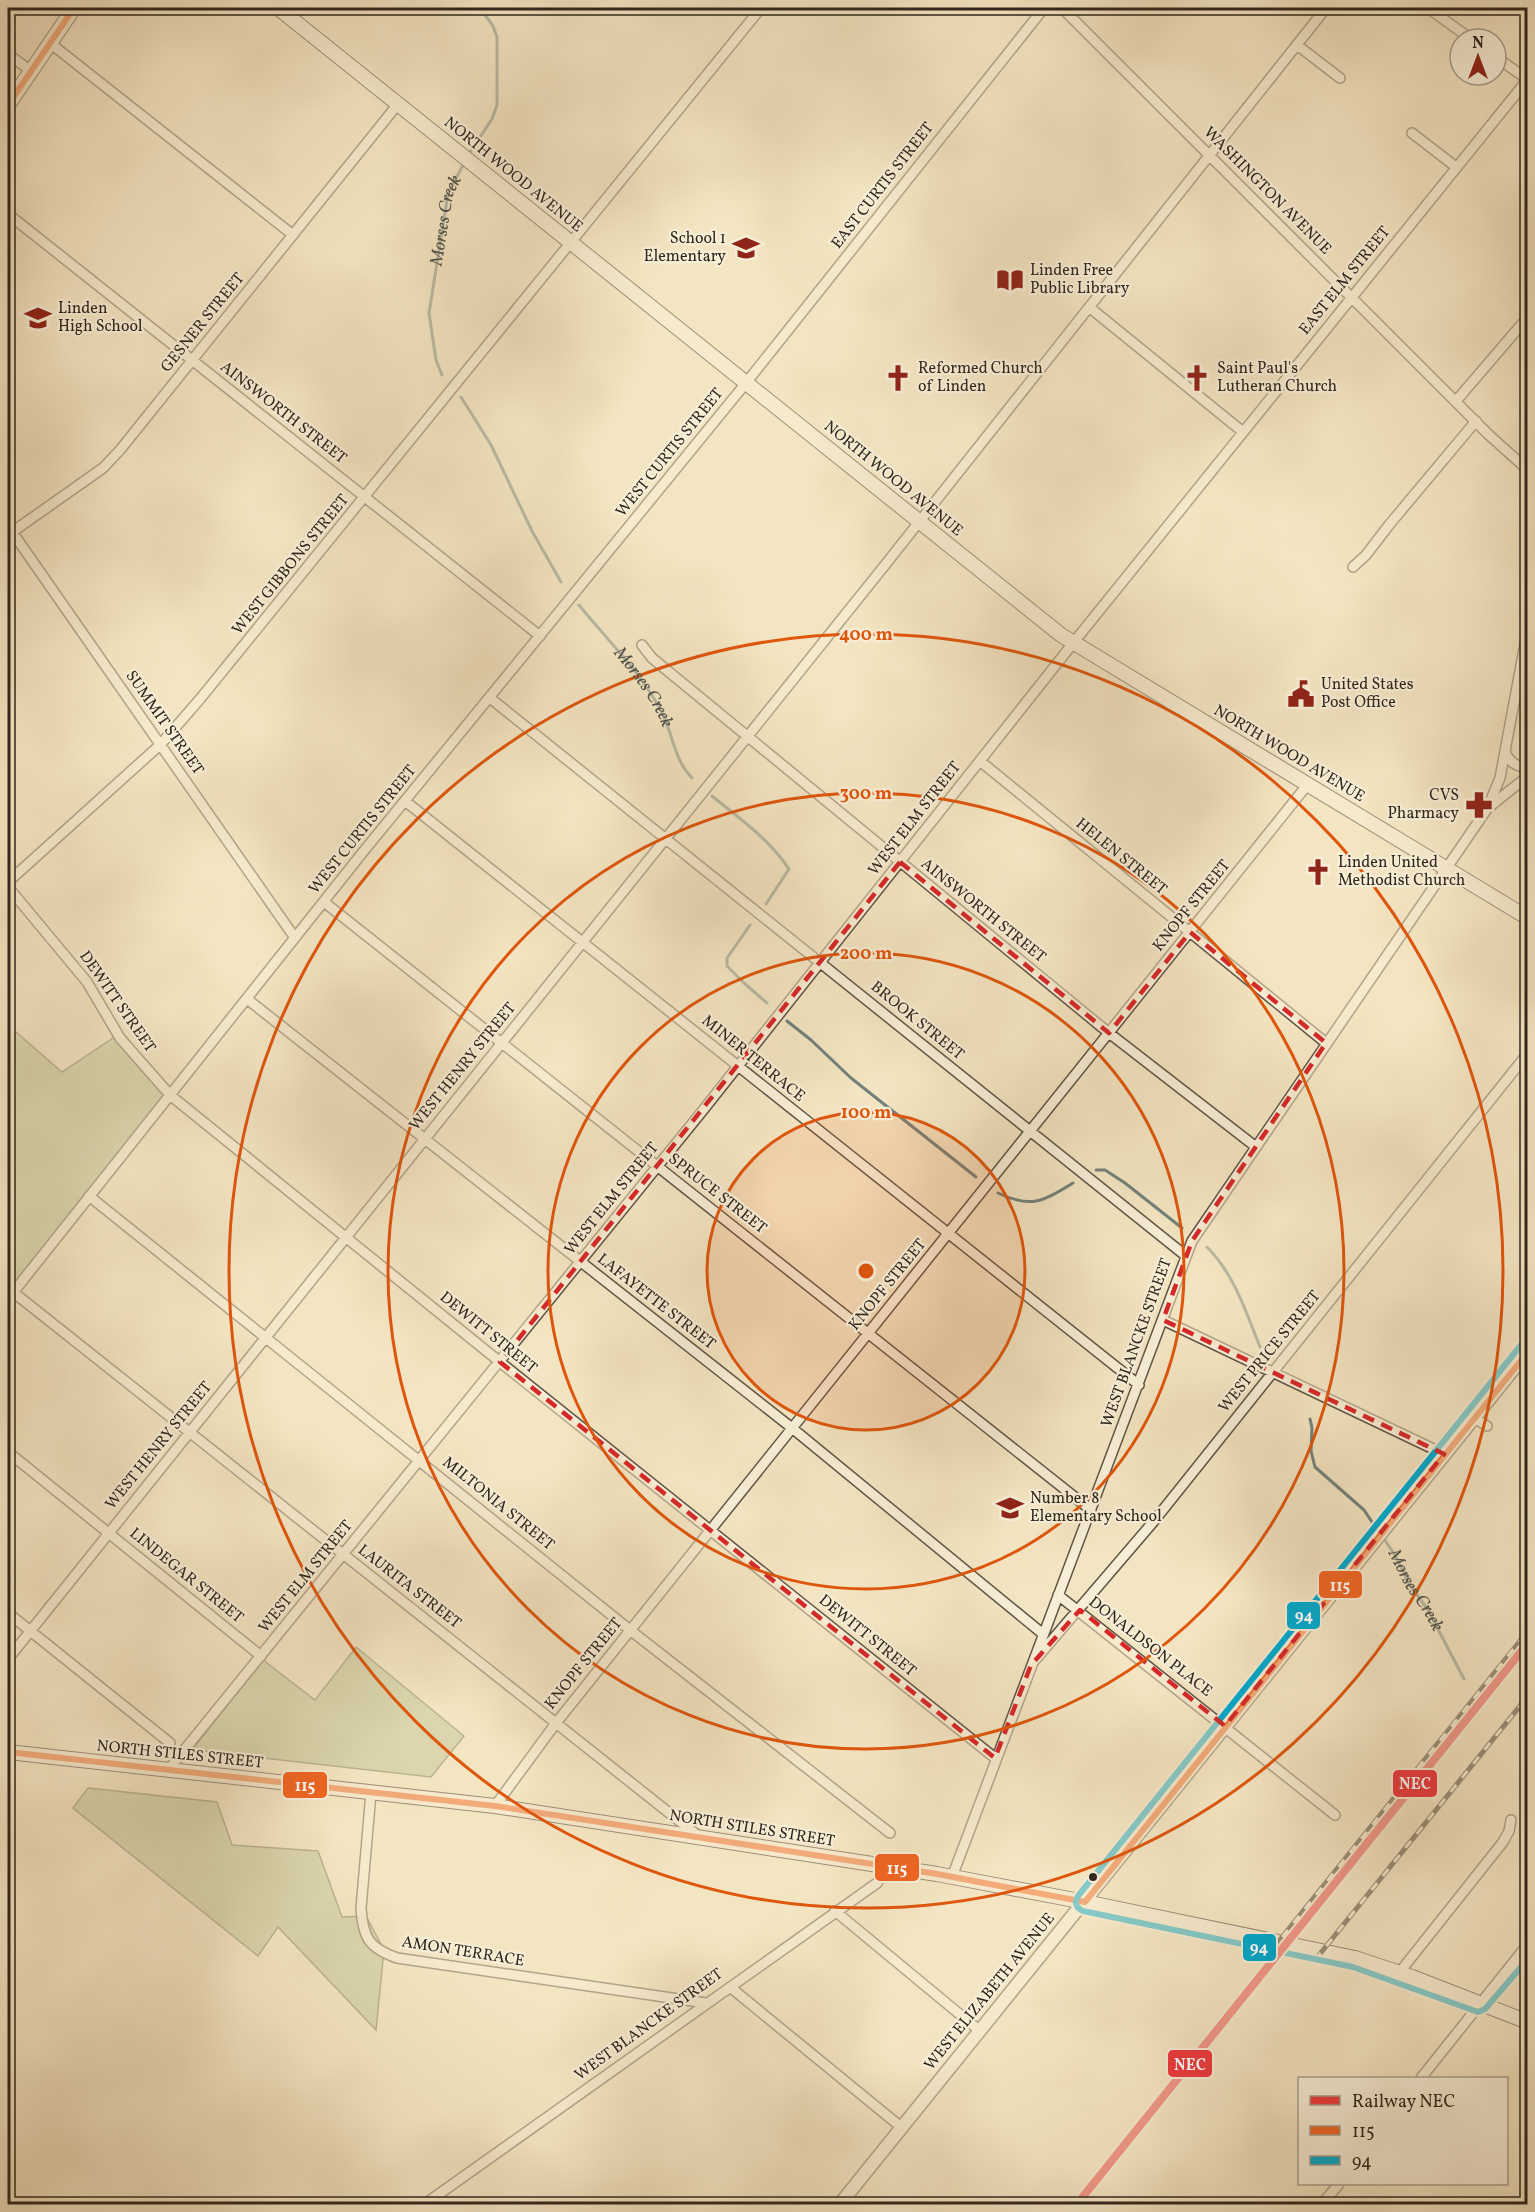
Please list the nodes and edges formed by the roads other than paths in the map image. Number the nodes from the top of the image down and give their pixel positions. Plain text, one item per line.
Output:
1 (74, 8) edge
2 (278, 8) edge
3 (746, 8) edge
4 (1044, 8) edge
5 (1062, 8) edge
6 (1326, 8) edge
7 (1428, 8) edge
8 (758, 11) edge
9 (1455, 27) edge
10 (50, 43) junction
11 (1297, 45) junction
12 (8, 54) edge
13 (1508, 66) edge
14 (31, 71) junction
15 (1340, 78) dead end
16 (1527, 79) edge
17 (398, 104) junction
18 (8, 105) edge
19 (1412, 133) dead end
20 (1209, 155) junction
21 (1456, 167) junction
22 (8, 214) edge
23 (293, 236) junction
24 (570, 241) junction
25 (1352, 297) junction
26 (1089, 307) junction
27 (1527, 317) edge
28 (192, 360) junction
29 (746, 383) junction
30 (1456, 401) junction
31 (1476, 422) junction
32 (1243, 432) junction
33 (1527, 471) edge
34 (365, 497) junction
35 (919, 521) junction
36 (9, 531) edge
37 (1353, 567) dead end
38 (1527, 628) edge
39 (540, 636) junction
40 (1074, 643) junction
41 (642, 645) dead end
42 (490, 698) junction
43 (747, 736) junction
44 (161, 744) junction
45 (1505, 750) junction
46 (980, 761) junction
47 (1527, 768) edge
48 (1527, 776) edge
49 (1308, 784) junction
50 (405, 801) junction
51 (1487, 809) junction
52 (665, 838) junction
53 (900, 862) junction
54 (1446, 869) junction
55 (8, 882) edge
56 (8, 887) edge
57 (324, 902) junction
58 (1527, 918) edge
59 (1190, 932) junction
60 (295, 938) junction
61 (582, 942) junction
62 (820, 963) junction
63 (247, 999) junction
64 (1109, 1033) junction
65 (501, 1042) junction
66 (1326, 1043) junction
67 (1527, 1053) edge
68 (738, 1066) junction
69 (170, 1095) junction
70 (1030, 1131) junction
71 (424, 1138) junction
72 (1256, 1147) junction
73 (658, 1166) junction
74 (89, 1196) junction
75 (948, 1233) junction
76 (345, 1237) junction
77 (1186, 1256) junction
78 (580, 1262) junction
79 (10, 1295) edge
80 (1163, 1320) junction
81 (868, 1333) junction
82 (265, 1337) junction
83 (1527, 1351) edge
84 (500, 1362) junction
85 (1273, 1372) junction
86 (1139, 1385) junction
87 (1474, 1418) junction
88 (1487, 1426) dead end
89 (792, 1428) junction
90 (189, 1432) junction
91 (8, 1452) edge
92 (1444, 1454) junction
93 (419, 1461) junction
94 (1091, 1510) junction
95 (710, 1530) junction
96 (109, 1533) junction
97 (344, 1554) junction
98 (1058, 1595) junction
99 (1080, 1611) junction
100 (8, 1613) edge
101 (630, 1630) junction
102 (31, 1632) junction
103 (1043, 1634) junction
104 (261, 1656) junction
105 (8, 1659) edge
106 (1031, 1665) junction
107 (556, 1723) junction
108 (1225, 1726) junction
109 (170, 1743) dead end
110 (8, 1752) edge
111 (995, 1758) junction
112 (168, 1770) junction
113 (371, 1792) junction
114 (495, 1806) junction
115 (1335, 1815) dead end
116 (1512, 1820) dead end
117 (890, 1833) dead end
118 (702, 1839) junction
119 (887, 1867) junction
120 (952, 1877) junction
121 (1085, 1902) junction
122 (836, 1911) junction
123 (1527, 1944) edge
124 (1399, 1973) junction
125 (730, 1987) junction
126 (706, 2003) junction
127 (1479, 2003) junction
128 (1527, 2022) edge
129 (980, 2031) junction
130 (1423, 2077) edge
131 (901, 2127) junction
132 (1338, 2185) edge
133 (425, 2205) edge
134 (840, 2205) edge
135 (1322, 2205) edge

1 - 10 main road
2 - 17 main road, NORTH WOOD AVENUE
3 - 8 street
4 - 29 street, EAST CURTIS STREET
5 - 20 street, WASHINGTON AVENUE
6 - 11 street, WEST HENRY STREET
7 - 9 street
8 - 24 street, WEST GIBBONS STREET
10 - 14 main road
10 - 23 street
11 - 15 street
11 - 20 street, WEST HENRY STREET
12 - 14 street
13 - 16 street
14 - 18 main road
16 - 21 street, EAST ELM STREET
17 - 23 street, GESNER STREET
17 - 24 main road, NORTH WOOD AVENUE
19 - 21 street
20 - 25 street, WASHINGTON AVENUE
20 - 26 street, WEST HENRY STREET
21 - 25 street, EAST ELM STREET
22 - 28 street, AINSWORTH STREET
23 - 28 street, GESNER STREET
24 - 29 main road, NORTH WOOD AVENUE
24 - 34 street, WEST GIBBONS STREET
25 - 30 street, WASHINGTON AVENUE
25 - 32 street, EAST ELM STREET
26 - 32 street
26 - 35 street, WEST HENRY STREET
27 - 30 street
28 - 34 street, AINSWORTH STREET
28 - 36 street, GESNER STREET
29 - 35 main road, NORTH WOOD AVENUE
29 - 39 street, WEST CURTIS STREET
30 - 31 street, WASHINGTON AVENUE
31 - 33 street, WASHINGTON AVENUE
31 - 37 street
32 - 40 street, EAST ELM STREET
34 - 39 street, AINSWORTH STREET
34 - 44 street, WEST GIBBONS STREET
35 - 40 main road, NORTH WOOD AVENUE
35 - 43 street, WEST HENRY STREET
36 - 44 street, SUMMIT STREET
38 - 45 street
39 - 42 street, WEST CURTIS STREET
40 - 46 street, WEST ELM STREET
40 - 49 main road, NORTH WOOD AVENUE
41 - 43 street, AINSWORTH STREET
42 - 50 street, WEST CURTIS STREET
42 - 52 street, BROOK STREET
43 - 52 street, WEST HENRY STREET
43 - 53 street, AINSWORTH STREET
44 - 55 street, WEST GIBBONS STREET
44 - 60 street, SUMMIT STREET
45 - 47 street
45 - 51 street
46 - 53 street, WEST ELM STREET
46 - 59 street, HELEN STREET
48 - 51 street
49 - 54 main road, NORTH WOOD AVENUE
49 - 59 street, KNOPF STREET
50 - 57 street, WEST CURTIS STREET
50 - 61 street, MINER TERRACE
51 - 54 street, WEST BLANCKE STREET
52 - 61 street, WEST HENRY STREET
52 - 62 street, BROOK STREET
53 - 62 street, WEST ELM STREET
53 - 64 street, AINSWORTH STREET
54 - 58 main road, NORTH WOOD AVENUE
54 - 66 street, WEST BLANCKE STREET
56 - 69 street, DEWITT STREET
57 - 60 street, WEST CURTIS STREET
57 - 65 street, SPRUCE STREET
59 - 64 street, KNOPF STREET
59 - 66 street, HELEN STREET
60 - 63 street, WEST CURTIS STREET
61 - 65 street, WEST HENRY STREET
61 - 68 street, MINER TERRACE
62 - 68 street, WEST ELM STREET
62 - 70 street, BROOK STREET
63 - 69 street, WEST CURTIS STREET
63 - 71 street, LAFAYETTE STREET
64 - 70 street, KNOPF STREET
64 - 72 street, AINSWORTH STREET
65 - 71 street, WEST HENRY STREET
65 - 73 street, SPRUCE STREET
66 - 72 street, WEST BLANCKE STREET
67 - 85 street, WEST PRICE STREET
68 - 73 street, WEST ELM STREET
68 - 75 street, MINER TERRACE
69 - 74 street, WEST CURTIS STREET
69 - 76 street, DEWITT STREET
70 - 75 street, KNOPF STREET
70 - 77 street, BROOK STREET
71 - 76 street, WEST HENRY STREET
71 - 78 street, LAFAYETTE STREET
72 - 77 street, WEST BLANCKE STREET
73 - 78 street, WEST ELM STREET
73 - 81 street, SPRUCE STREET
74 - 79 street, WEST CURTIS STREET
74 - 82 street, MILTONIA STREET
75 - 81 street, KNOPF STREET
75 - 86 street, MINER TERRACE
76 - 82 street, WEST HENRY STREET
76 - 84 street, DEWITT STREET
77 - 80 street, WEST BLANCKE STREET
78 - 84 street, WEST ELM STREET
78 - 89 street, LAFAYETTE STREET
79 - 90 street, LAURITA STREET
80 - 85 street
80 - 86 street, WEST BLANCKE STREET
81 - 89 street, KNOPF STREET
81 - 94 street, SPRUCE STREET
82 - 90 street, WEST HENRY STREET
82 - 93 street, MILTONIA STREET
83 - 87 street, WEST ELIZABETH AVENUE
84 - 93 street, WEST ELM STREET
84 - 95 street, DEWITT STREET
85 - 92 street
85 - 99 street, WEST PRICE STREET
86 - 94 street, WEST BLANCKE STREET
87 - 88 street
87 - 92 street, WEST ELIZABETH AVENUE
89 - 95 street, KNOPF STREET
89 - 103 street, LAFAYETTE STREET
90 - 96 street, WEST HENRY STREET
90 - 97 street, LAURITA STREET
91 - 96 street, LINDEGAR STREET
92 - 108 street, WEST ELIZABETH AVENUE
93 - 97 street, WEST ELM STREET
93 - 101 street, MILTONIA STREET
94 - 98 street, WEST BLANCKE STREET
95 - 101 street, KNOPF STREET
95 - 111 street, DEWITT STREET
96 - 102 street, WEST HENRY STREET
96 - 104 street, LINDEGAR STREET
97 - 104 street, WEST ELM STREET
97 - 107 street, LAURITA STREET
98 - 99 street, DONALDSON PLACE
98 - 103 street, WEST BLANCKE STREET
99 - 106 street, WEST PRICE STREET
99 - 108 street, DONALDSON PLACE
100 - 102 street
101 - 107 street, KNOPF STREET
101 - 117 street, MILTONIA STREET
102 - 105 street, WEST HENRY STREET
102 - 109 street
103 - 106 street, WEST BLANCKE STREET
104 - 112 street, WEST ELM STREET
106 - 111 street, WEST BLANCKE STREET
107 - 114 street, KNOPF STREET
107 - 118 street, LAURITA STREET
108 - 115 street, DONALDSON PLACE
108 - 121 street, WEST ELIZABETH AVENUE
110 - 112 main road, NORTH STILES STREET
111 - 120 street, WEST BLANCKE STREET
112 - 113 main road, NORTH STILES STREET
113 - 114 main road, NORTH STILES STREET
113 - 126 street, AMON TERRACE
114 - 118 main road, NORTH STILES STREET
116 - 124 street
118 - 119 main road, NORTH STILES STREET
119 - 120 main road, NORTH STILES STREET
119 - 122 street, WEST BLANCKE STREET
120 - 121 main road, NORTH STILES STREET
121 - 124 main road, NORTH STILES STREET
121 - 129 street, WEST ELIZABETH AVENUE
122 - 125 street, WEST BLANCKE STREET
122 - 129 street
123 - 127 street
124 - 127 main road, NORTH STILES STREET
125 - 126 street, WEST BLANCKE STREET
125 - 131 street
126 - 133 street, WEST BLANCKE STREET
127 - 128 main road, NORTH STILES STREET
127 - 130 street
129 - 131 street, WEST ELIZABETH AVENUE
131 - 134 street, WEST ELIZABETH AVENUE
132 - 135 street

